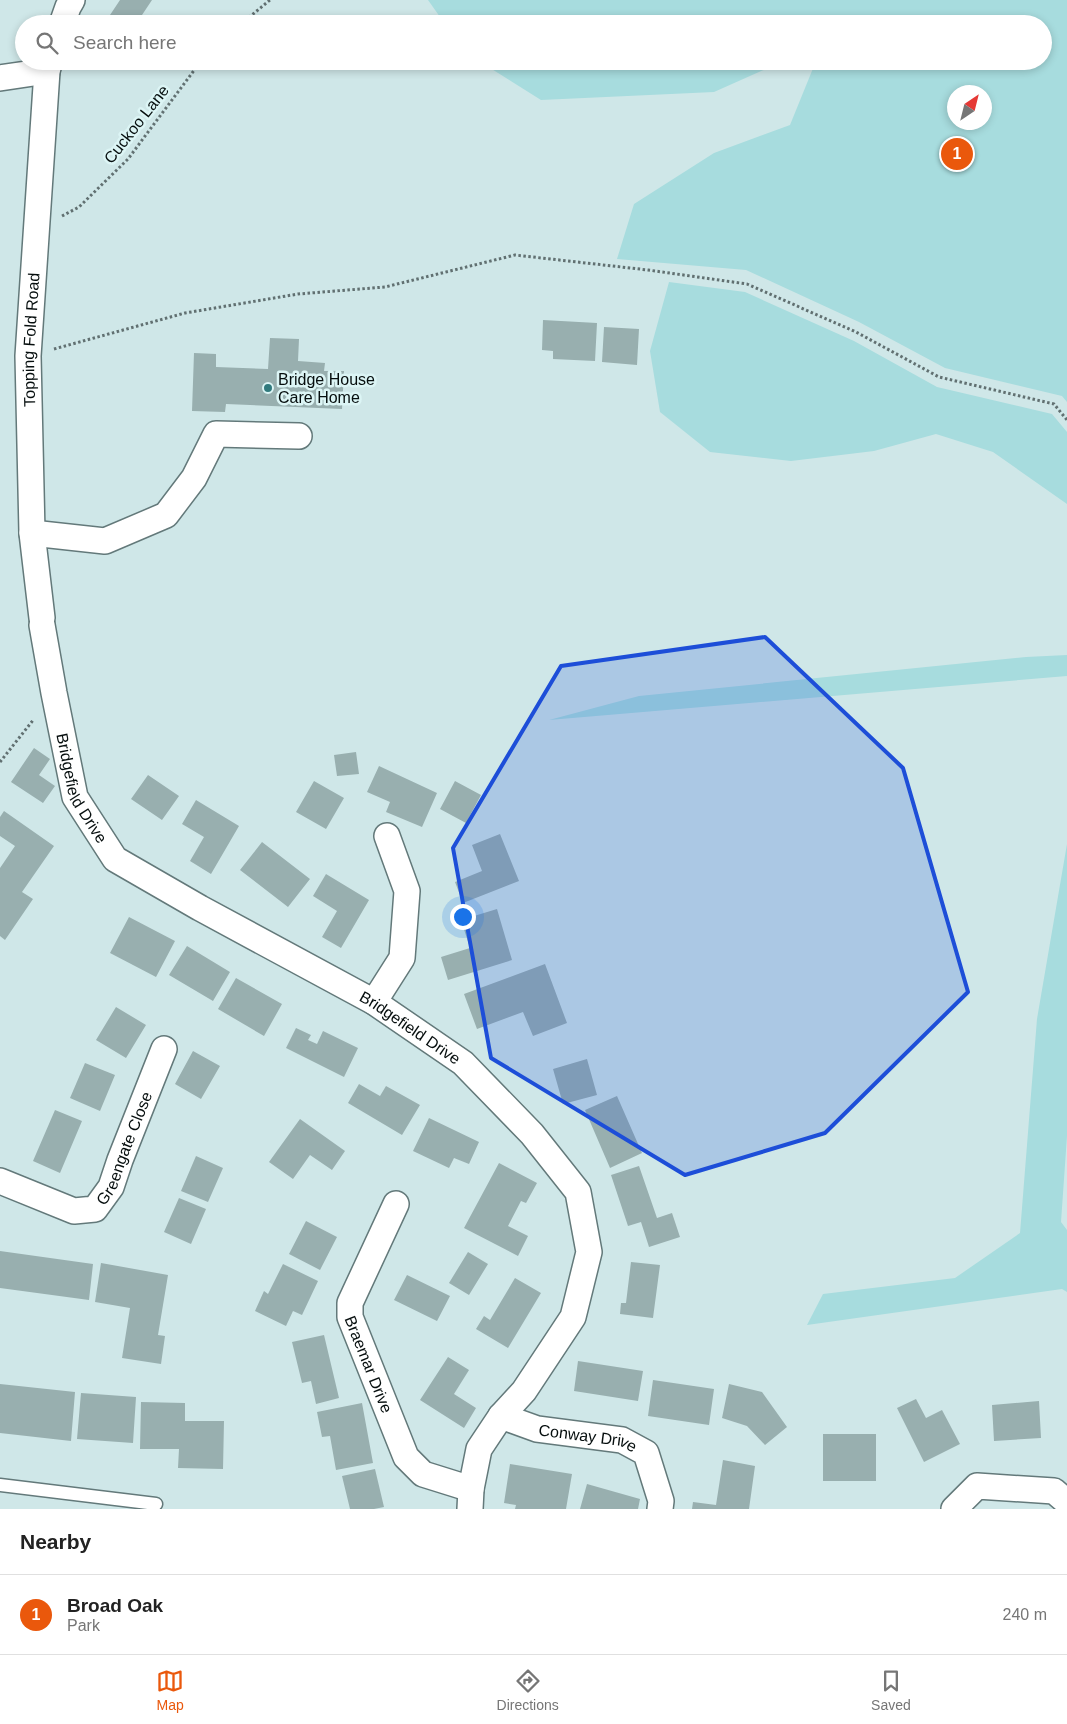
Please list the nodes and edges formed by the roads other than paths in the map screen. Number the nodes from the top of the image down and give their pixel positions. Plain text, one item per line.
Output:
1 (72, 0) edge
2 (65, 15) edge
3 (32, 70) edge
4 (48, 70) edge
5 (0, 78) edge
6 (299, 436) dead end
7 (32, 533) junction
8 (42, 622) joint
9 (386, 836) dead end
10 (374, 1002) junction
11 (164, 1049) dead end
12 (0, 1181) edge
13 (396, 1204) dead end
14 (501, 1416) junction
15 (0, 1485) edge
16 (471, 1499) edge
17 (1067, 1502) edge
18 (156, 1504) dead end
19 (660, 1509) edge
20 (954, 1509) edge

1 - 2 street
3 - 5 street
4 - 7 street, Topping Fold Road
6 - 7 street
7 - 8 street, Topping Fold Road
8 - 10 street, Bridgefield Drive
9 - 10 street
10 - 14 street, Bridgefield Drive
11 - 12 street, Greengate Close
13 - 16 street, Braemar Drive
14 - 16 street, Bridgefield Drive
14 - 19 street, Conway Drive
15 - 18 lane
17 - 20 street

